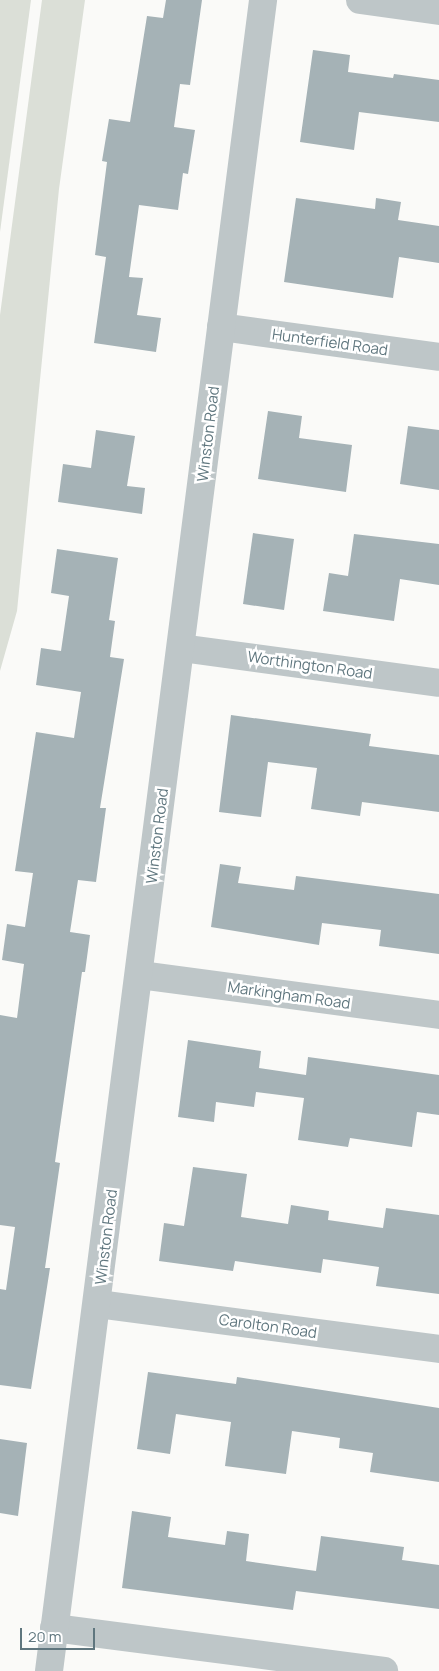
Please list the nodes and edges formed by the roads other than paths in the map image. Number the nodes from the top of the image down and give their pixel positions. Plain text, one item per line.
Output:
1 (263, 0) edge
2 (360, 0) edge
3 (439, 11) edge
4 (221, 327) junction
5 (439, 357) edge
6 (181, 648) junction
7 (439, 683) edge
8 (140, 975) junction
9 (439, 1015) edge
10 (98, 1304) junction
11 (439, 1349) edge
12 (54, 1628) junction
13 (49, 1671) edge
14 (384, 1671) edge

1 - 4 street, Winston Road
2 - 3 street
4 - 5 street, Hunterfield Road
4 - 6 street, Winston Road
6 - 7 street, Worthington Road
6 - 8 street, Winston Road
8 - 9 street, Markingham Road
8 - 10 street, Winston Road
10 - 11 street, Carolton Road
10 - 12 street, Winston Road
12 - 13 street, Winston Road
12 - 14 street

